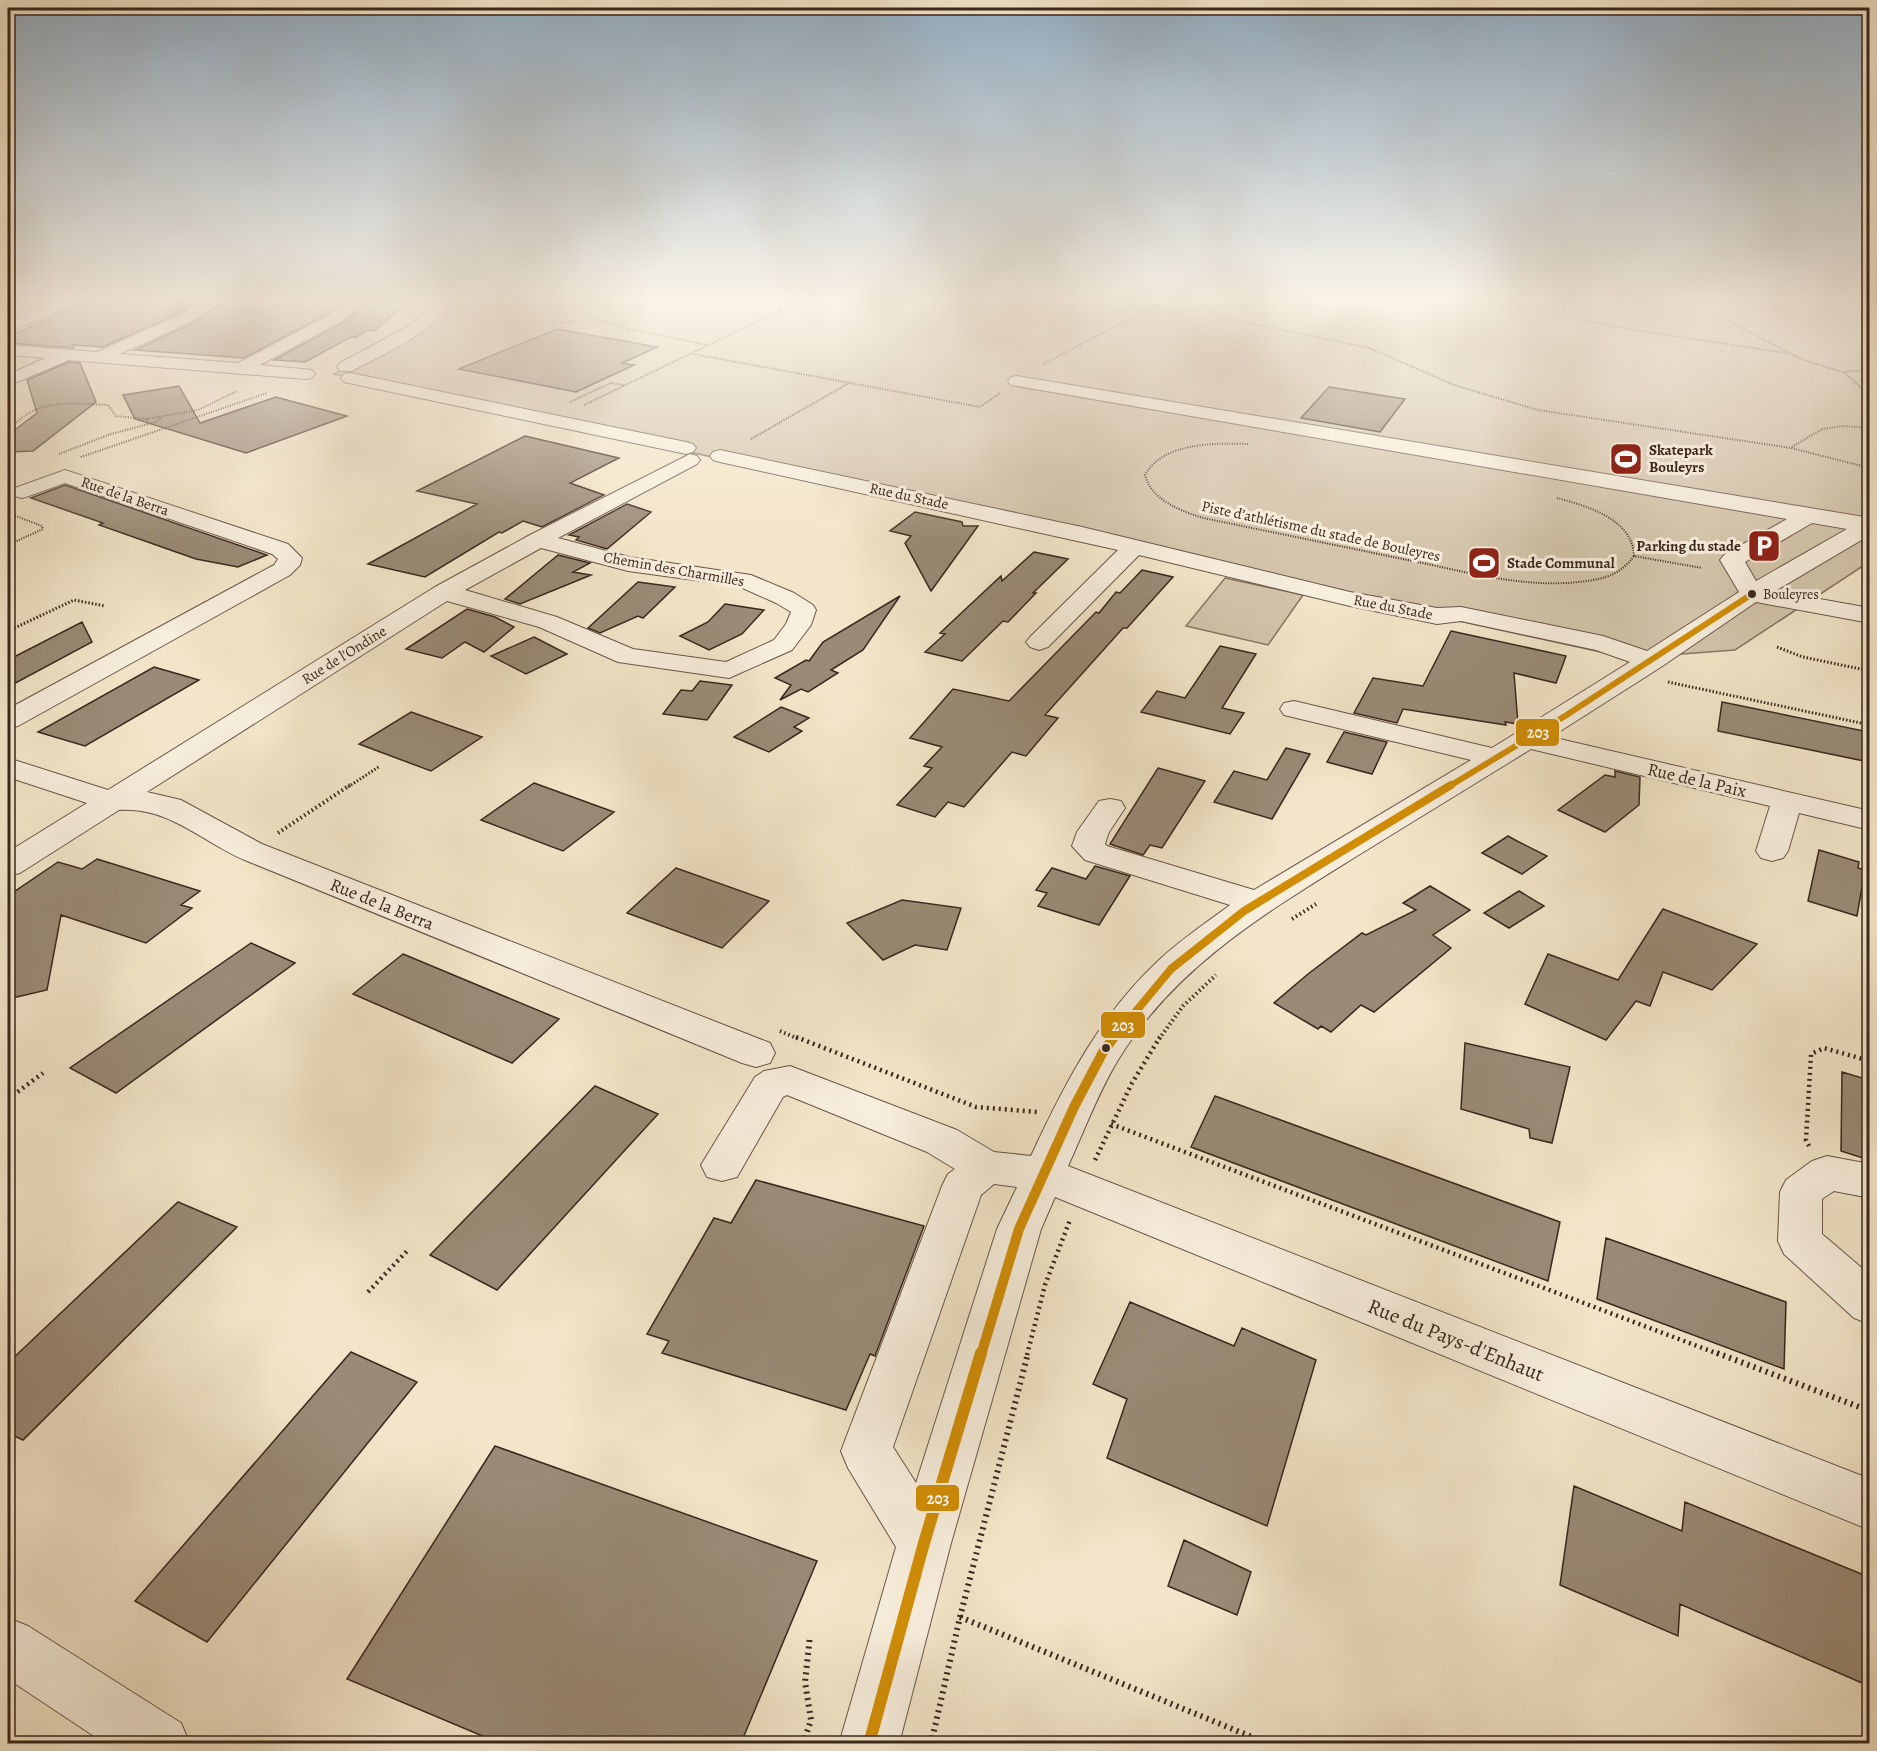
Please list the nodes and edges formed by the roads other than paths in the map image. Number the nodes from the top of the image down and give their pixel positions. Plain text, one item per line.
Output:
1 (370, 381) edge
2 (1017, 381) dead end
3 (561, 402) road end
4 (532, 415) junction
5 (688, 454) junction
6 (22, 492) dead end
7 (1808, 516) junction
8 (1869, 526) edge
9 (537, 540) junction
10 (1134, 547) junction
11 (444, 592) junction
12 (1752, 594) junction
13 (1869, 616) edge
14 (1039, 642) dead end
15 (1661, 668) junction
16 (1294, 709) dead end
17 (8, 720) edge
18 (1510, 748) junction
19 (8, 767) edge
20 (111, 801) junction
21 (1787, 801) junction
22 (1110, 808) dead end
23 (1869, 821) edge
24 (1772, 851) dead end
25 (8, 866) edge
26 (1274, 911) junction
27 (763, 1040) road end
28 (722, 1165) dead end
29 (986, 1167) junction
30 (1869, 1181) edge
31 (1062, 1182) junction
32 (1869, 1304) edge
33 (1869, 1505) edge
34 (924, 1543) junction
35 (8, 1646) edge
36 (160, 1743) edge
37 (869, 1743) edge

1 - 4 street, Rue du Stade
2 - 7 street
3 - 4 street
4 - 5 street, Rue du Stade
5 - 9 street, Rue de l'Ondine
5 - 10 street, Rue du Stade
6 - 17 street, Rue de la Berra
7 - 8 street
7 - 12 street
8 - 12 street
9 - 11 street, Rue de l'Ondine
9 - 11 street, Chemin des Charmilles
10 - 14 street
10 - 15 street, Rue du Stade
11 - 20 street, Rue de l'Ondine
12 - 13 street
12 - 15 street
15 - 18 street
16 - 18 street, Rue de la Paix
18 - 21 street, Rue de la Paix
18 - 26 street
19 - 20 street, Rue de la Berra
20 - 25 street, Rue de l'Ondine
20 - 27 street, Rue de la Berra
21 - 23 street, Rue de la Paix
21 - 24 street
22 - 26 street
26 - 31 street
28 - 29 street
29 - 31 street, Rue du Pays-d'Enhaut
29 - 34 street
30 - 32 street
31 - 33 street, Rue du Pays-d'Enhaut
31 - 34 street
34 - 37 street
35 - 36 street

